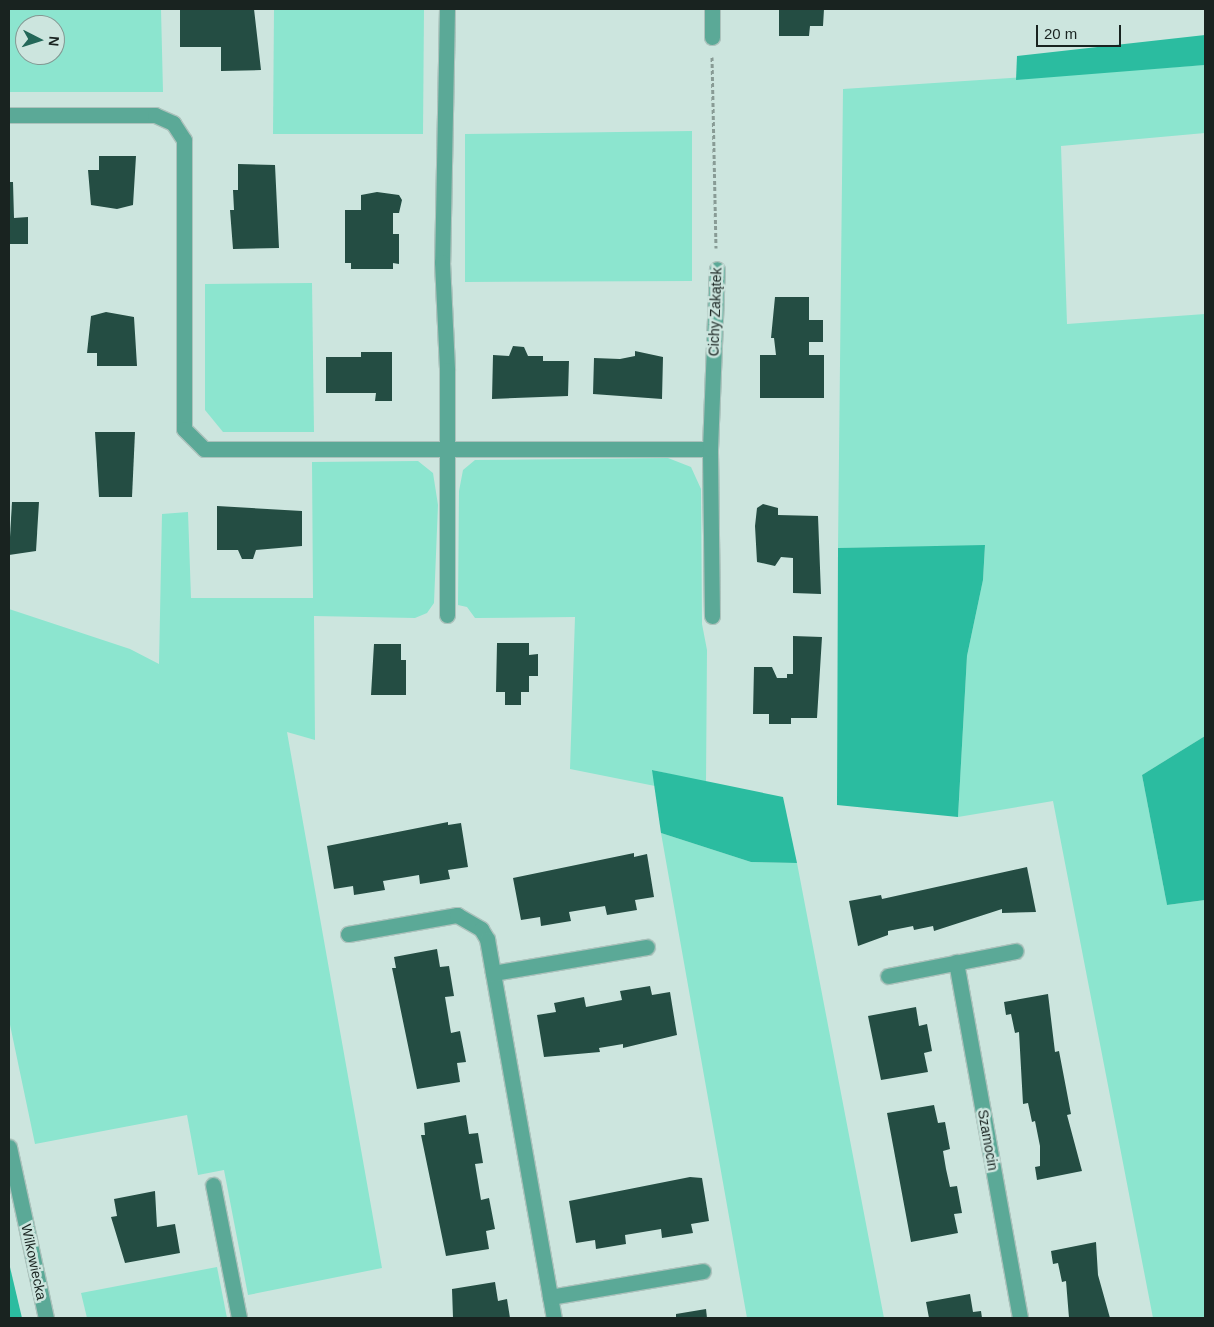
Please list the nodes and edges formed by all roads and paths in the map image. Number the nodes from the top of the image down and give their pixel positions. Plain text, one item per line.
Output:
1 (447, 9) edge
2 (712, 9) edge
3 (712, 37) joint
4 (9, 115) edge
5 (717, 269) joint
6 (710, 448) junction
7 (448, 449) junction
8 (447, 615) dead end
9 (712, 616) dead end
10 (348, 934) dead end
11 (647, 947) dead end
12 (1016, 950) dead end
13 (956, 962) junction
14 (493, 973) junction
15 (888, 976) dead end
16 (9, 1146) edge
17 (213, 1185) dead end
18 (703, 1271) dead end
19 (550, 1297) junction
20 (46, 1318) edge
21 (239, 1318) edge
22 (554, 1318) edge
23 (1020, 1318) edge

1 - 7 street
2 - 3 street
3 - 5 path, Cichy Zakątek
4 - 7 street
5 - 6 street, Cichy Zakątek
6 - 7 street
6 - 9 street, Cichy Zakątek
7 - 8 street
10 - 14 street
11 - 14 street
12 - 13 street
13 - 15 street
13 - 23 street, Szamocin
14 - 19 street
16 - 20 street, Wilkowiecka
17 - 21 street
18 - 19 street
19 - 22 street

